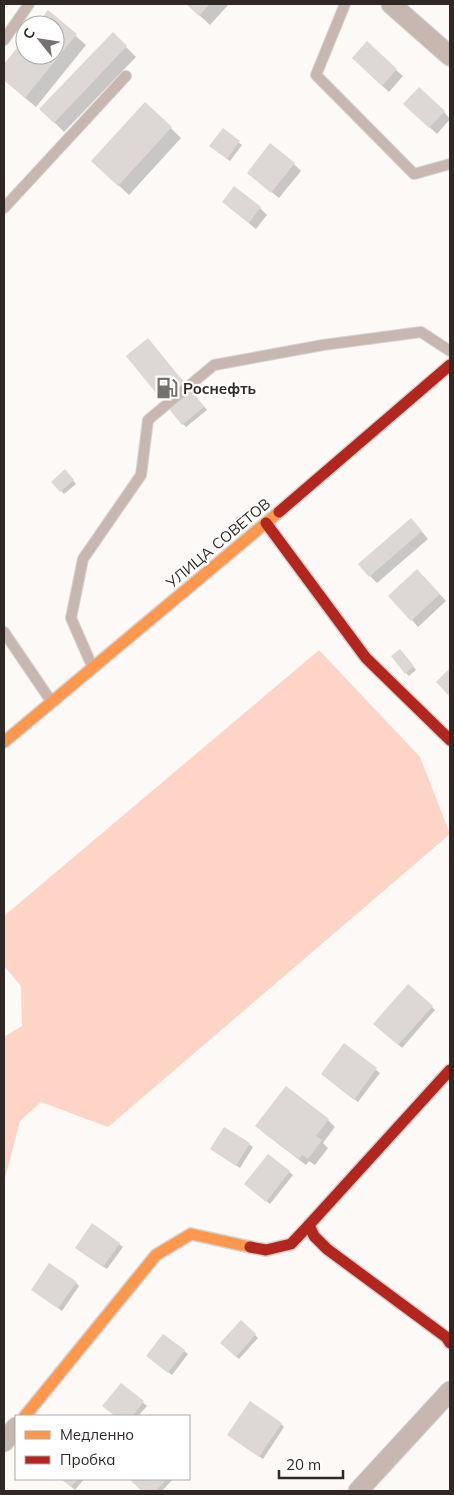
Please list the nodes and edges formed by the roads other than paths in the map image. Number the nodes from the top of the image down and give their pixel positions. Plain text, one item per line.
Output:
1 (29, 4) edge
2 (345, 4) edge
3 (391, 4) edge
4 (4, 40) edge
5 (450, 56) edge
6 (126, 76) dead end
7 (450, 164) edge
8 (4, 208) edge
9 (450, 351) edge
10 (450, 365) edge
11 (266, 523) junction
12 (4, 632) edge
13 (7, 641) edge
14 (92, 667) junction
15 (52, 702) junction
16 (450, 740) edge
17 (4, 742) edge
18 (450, 1070) edge
19 (309, 1225) junction
20 (450, 1343) edge
21 (450, 1391) edge
22 (26, 1415) edge
23 (15, 1428) edge
24 (4, 1442) edge
25 (358, 1491) edge

1 - 4 lane
2 - 7 lane
3 - 5 street
6 - 8 lane
9 - 14 lane
10 - 11 street, УЛИЦА СОВЕТОВ
11 - 14 street, УЛИЦА СОВЕТОВ
11 - 16 street
12 - 13 lane
13 - 15 lane
14 - 15 street, УЛИЦА СОВЕТОВ
15 - 17 street, УЛИЦА СОВЕТОВ
18 - 19 street
19 - 20 street
19 - 22 street
21 - 25 street
23 - 24 street

